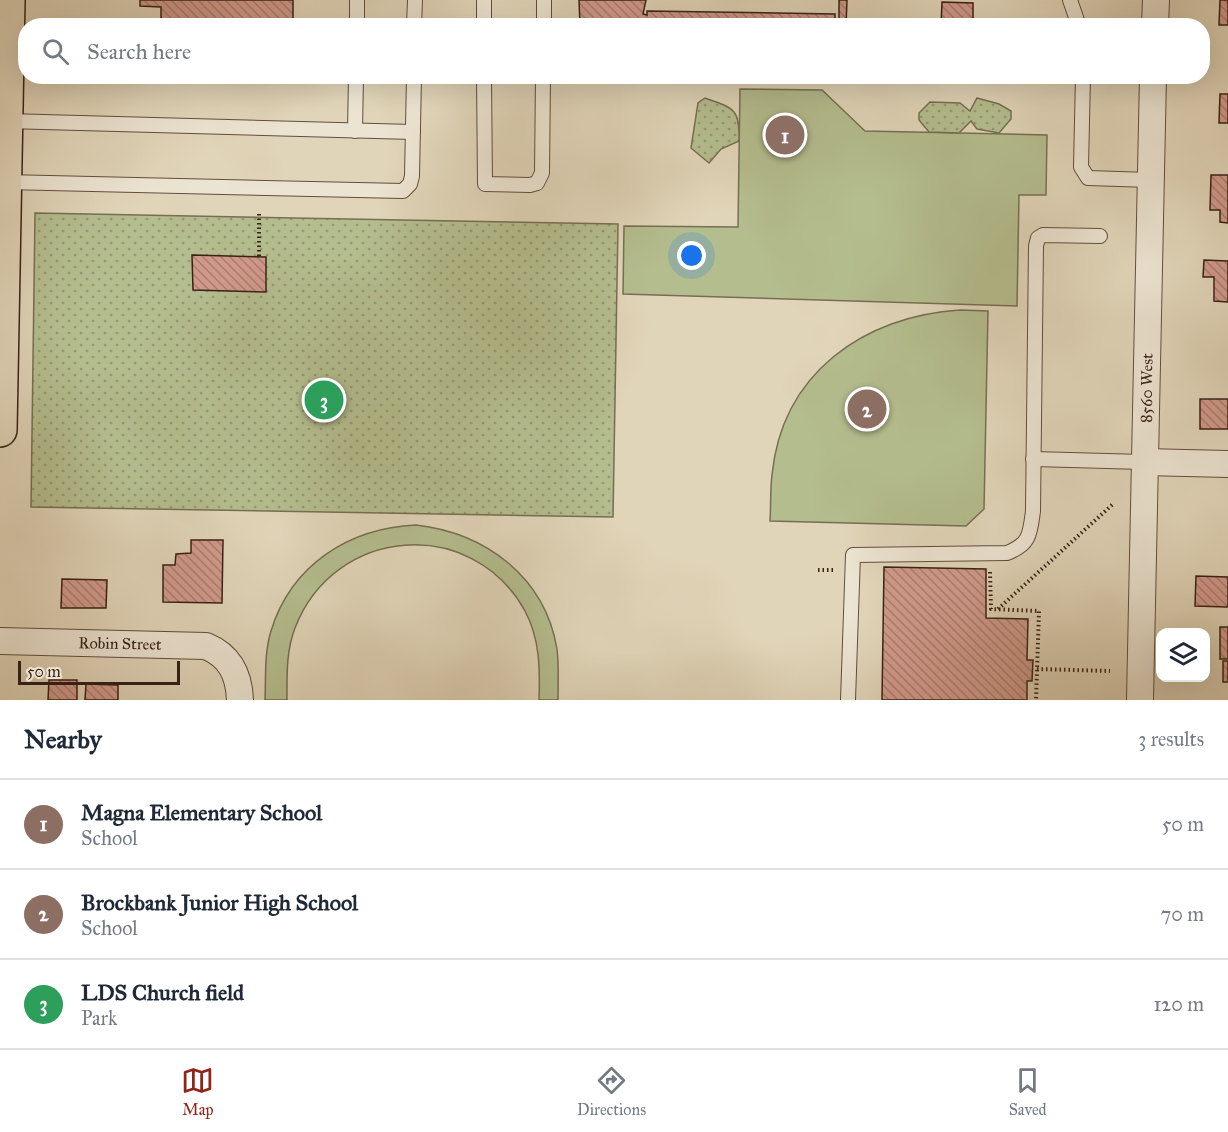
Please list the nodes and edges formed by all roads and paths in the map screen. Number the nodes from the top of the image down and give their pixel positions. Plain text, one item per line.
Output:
1 (8, 0) edge
2 (357, 0) edge
3 (415, 0) edge
4 (484, 0) edge
5 (544, 0) edge
6 (1070, 0) edge
7 (1156, 0) edge
8 (357, 18) edge
9 (414, 18) edge
10 (484, 18) edge
11 (544, 18) edge
12 (1076, 18) edge
13 (1155, 18) edge
14 (356, 84) edge
15 (414, 84) edge
16 (484, 84) edge
17 (543, 84) edge
18 (1083, 84) edge
19 (1153, 84) edge
20 (6, 121) junction
21 (355, 131) junction
22 (413, 132) junction
23 (1150, 180) junction
24 (5, 182) junction
25 (259, 214) dead end
26 (1100, 236) dead end
27 (259, 256) dead end
28 (2, 264) edge
29 (0, 430) edge
30 (1033, 459) junction
31 (1144, 462) junction
32 (1228, 464) edge
33 (1113, 504) dead end
34 (990, 572) dead end
35 (998, 609) junction
36 (0, 640) edge
37 (1037, 669) junction
38 (1110, 671) dead end
39 (240, 700) edge
40 (848, 700) edge
41 (1036, 700) edge
42 (1140, 700) edge

1 - 20 main road
2 - 8 lane
3 - 9 lane
4 - 10 lane
5 - 11 lane
6 - 12 lane
7 - 13 street
14 - 21 lane
15 - 22 lane
16 - 17 lane
18 - 23 lane
19 - 23 street, 8560 West
20 - 21 lane
20 - 24 main road
21 - 22 lane
22 - 24 lane
23 - 31 street, 8560 West
24 - 28 main road
25 - 27 path
26 - 30 lane
28 - 29 main road
30 - 31 lane
30 - 40 lane
31 - 32 street
31 - 42 street, 8560 West
33 - 35 path
34 - 35 path
35 - 37 path
36 - 39 street, Robin Street
37 - 38 path
37 - 41 path

